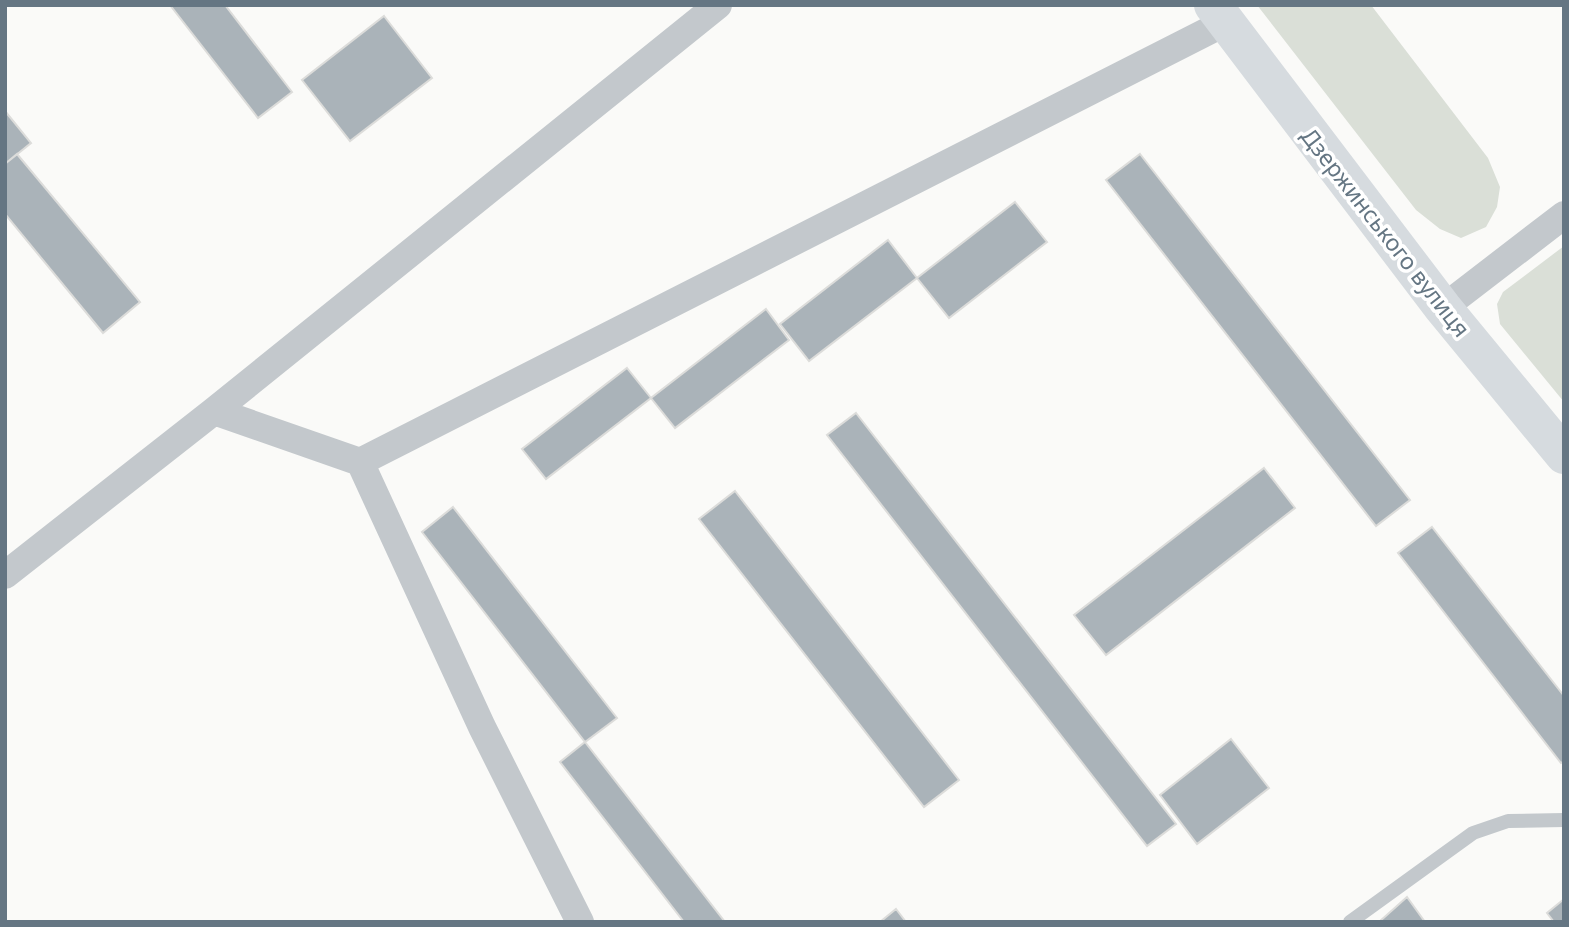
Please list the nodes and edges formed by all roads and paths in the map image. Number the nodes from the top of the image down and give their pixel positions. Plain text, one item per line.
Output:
1 (718, 5) edge
2 (1220, 14) edge
3 (1564, 215) edge
4 (1443, 308) junction
5 (214, 411) junction
6 (1564, 455) edge
7 (360, 461) junction
8 (5, 575) edge
9 (1564, 820) edge
10 (580, 922) edge
11 (1350, 922) edge

1 - 5 street
2 - 4 main road, Дзержинського вулиця
2 - 7 street
3 - 4 street
4 - 6 main road, Дзержинського вулиця
5 - 7 street
5 - 8 street
7 - 10 street
9 - 11 lane

